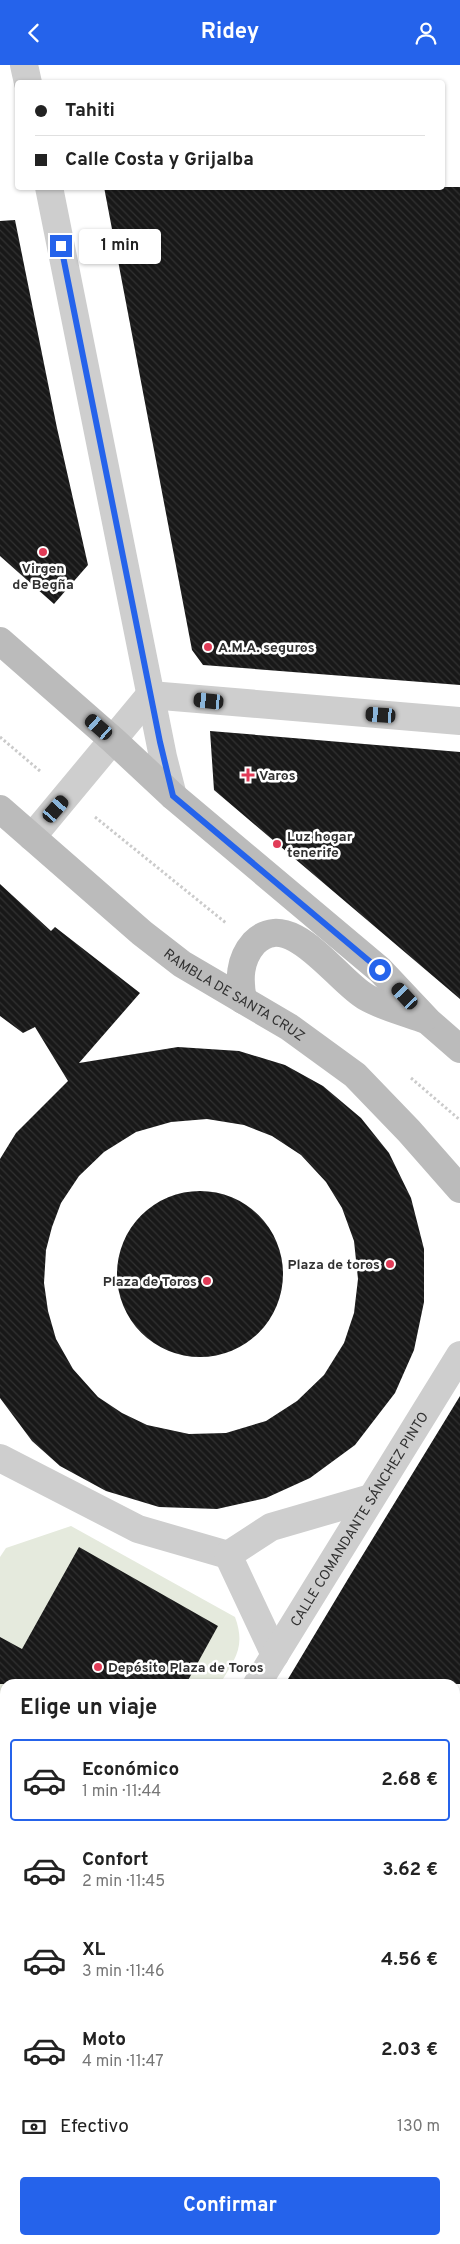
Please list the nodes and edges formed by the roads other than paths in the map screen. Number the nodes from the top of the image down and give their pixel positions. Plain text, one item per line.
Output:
1 (24, 65) edge
2 (27, 80) edge
3 (50, 190) edge
4 (0, 641) edge
5 (150, 695) junction
6 (460, 721) edge
7 (113, 740) junction
8 (173, 796) junction
9 (0, 809) edge
10 (32, 837) junction
11 (243, 1000) junction
12 (429, 1021) junction
13 (460, 1049) edge
14 (460, 1189) edge
15 (460, 1355) edge
16 (0, 1458) edge
17 (371, 1498) junction
18 (228, 1555) junction
19 (275, 1655) junction
20 (260, 1679) edge

1 - 2 street
3 - 5 street
4 - 7 main road
5 - 6 street
5 - 7 street
5 - 8 street
7 - 8 main road
7 - 10 street
8 - 12 main road
9 - 10 main road, RAMBLA DE SANTA CRUZ
10 - 11 main road, RAMBLA DE SANTA CRUZ
11 - 12 main road
11 - 14 main road, RAMBLA DE SANTA CRUZ
12 - 13 main road
15 - 17 street, CALLE COMANDANTE SÁNCHEZ PINTO
16 - 18 street
17 - 18 street
17 - 19 street, CALLE COMANDANTE SÁNCHEZ PINTO
18 - 19 street
19 - 20 street, CALLE COMANDANTE SÁNCHEZ PINTO

